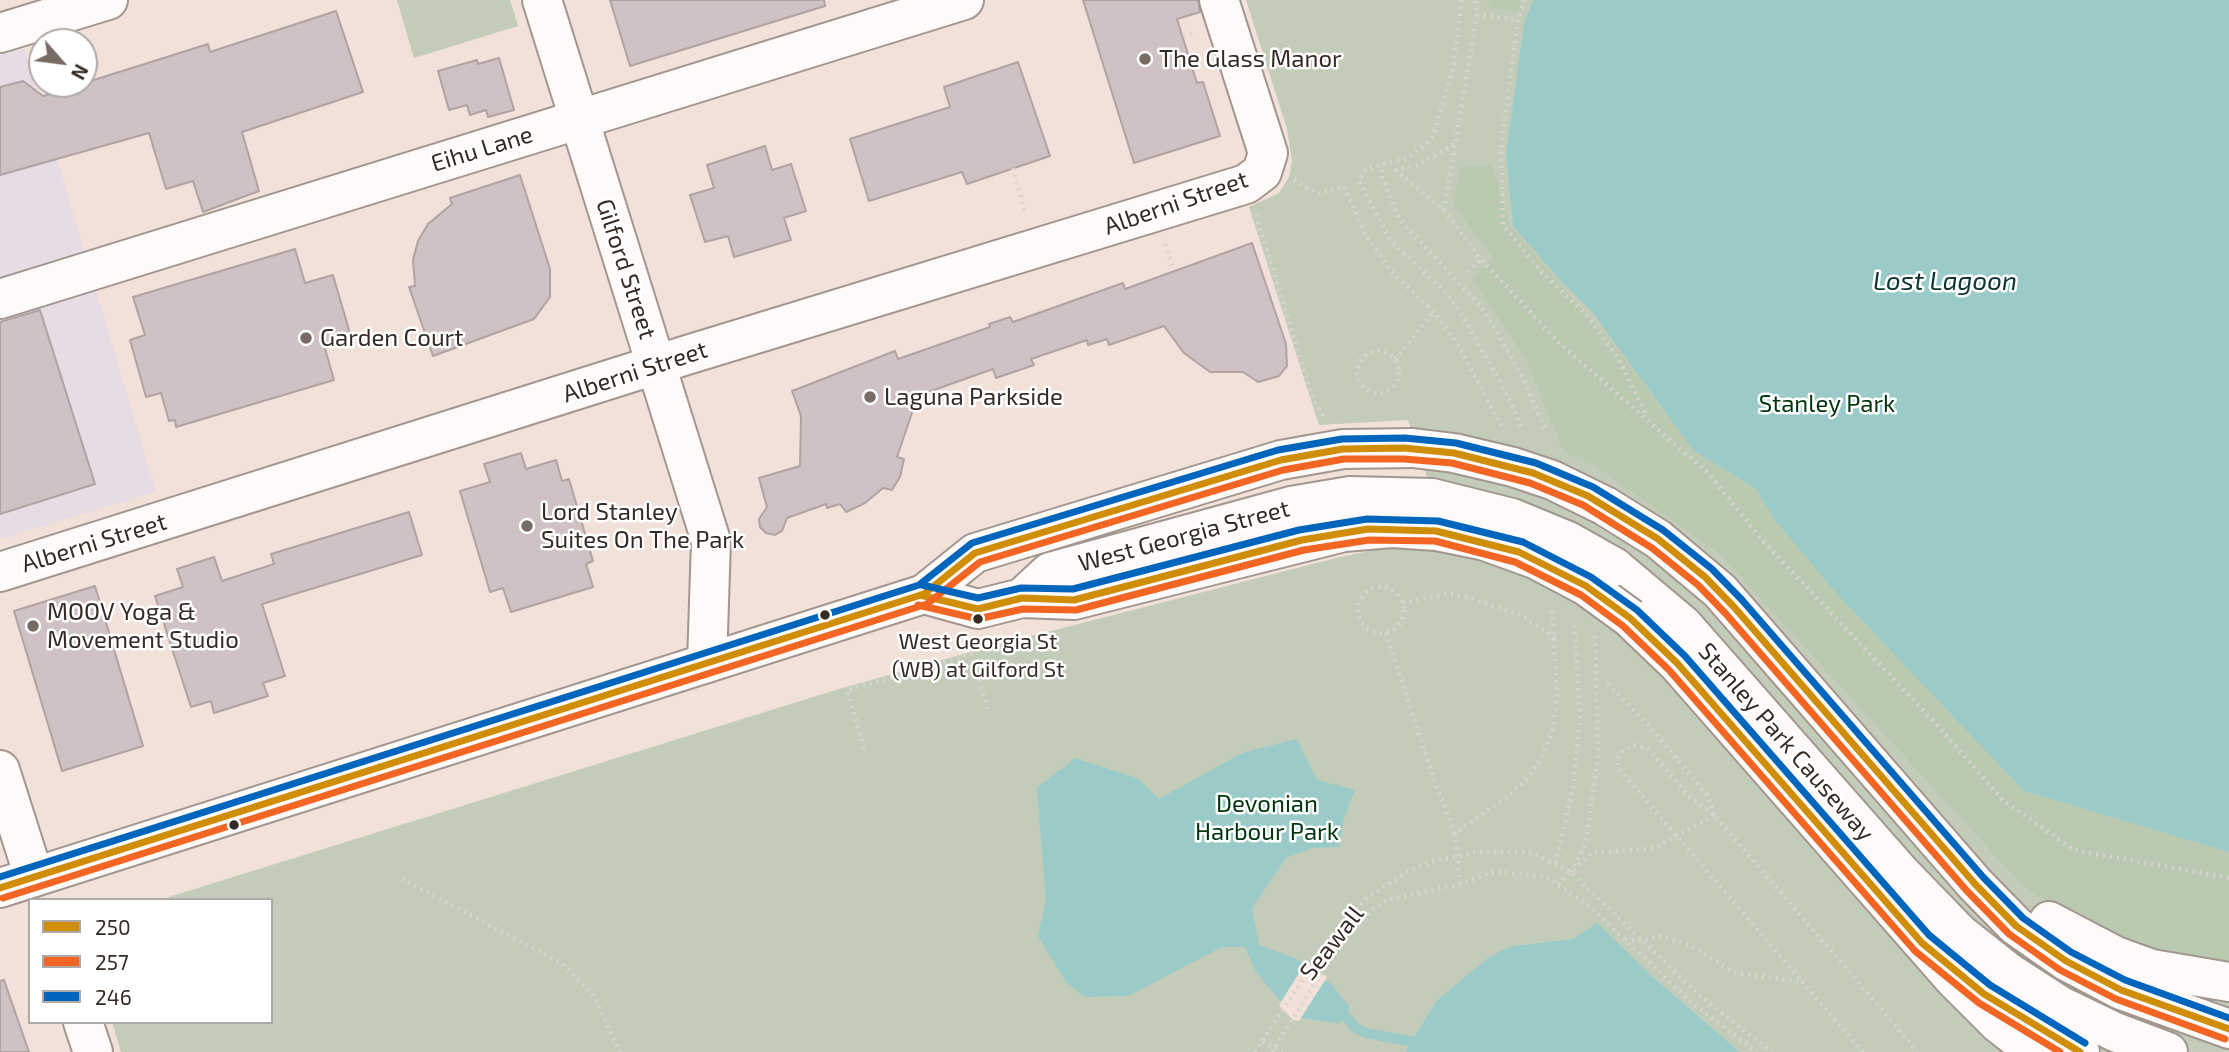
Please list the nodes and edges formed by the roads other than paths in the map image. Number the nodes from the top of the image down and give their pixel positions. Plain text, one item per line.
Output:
1 (108, 0) edge
2 (542, 0) edge
3 (964, 0) edge
4 (1219, 0) edge
5 (0, 33) edge
6 (580, 118) junction
7 (0, 299) edge
8 (656, 366) junction
9 (1364, 448) joint
10 (1332, 499) joint
11 (1434, 515) junction
12 (0, 572) edge
13 (924, 594) junction
14 (1022, 598) junction
15 (707, 663) junction
16 (0, 770) edge
17 (1949, 853) junction
18 (25, 888) edge
19 (1922, 943) junction
20 (2229, 982) edge
21 (84, 1024) edge
22 (2229, 1029) edge
23 (93, 1052) edge
24 (2035, 1052) edge
25 (2080, 1052) edge
26 (2168, 1052) edge

1 - 5 main road
2 - 6 main road, Gilford Street
3 - 6 main road, Eihu Lane
4 - 8 main road, Alberni Street
6 - 7 main road, Eihu Lane
6 - 8 main road, Gilford Street
8 - 12 main road, Alberni Street
8 - 15 main road, Gilford Street
9 - 13 main road, West Georgia Street
9 - 17 main road, Stanley Park Causeway, bridge
10 - 11 main road, Stanley Park Causeway
10 - 14 main road, West Georgia Street
11 - 14 main road
11 - 19 main road, bridge
11 - 26 main road, Stanley Park Causeway, bridge
13 - 14 main road, West Georgia Street
13 - 15 main road, West Georgia Street
15 - 18 main road, West Georgia Street
16 - 18 main road
17 - 20 main road
17 - 22 main road, Stanley Park Causeway
19 - 24 main road
19 - 25 main road
21 - 23 main road

